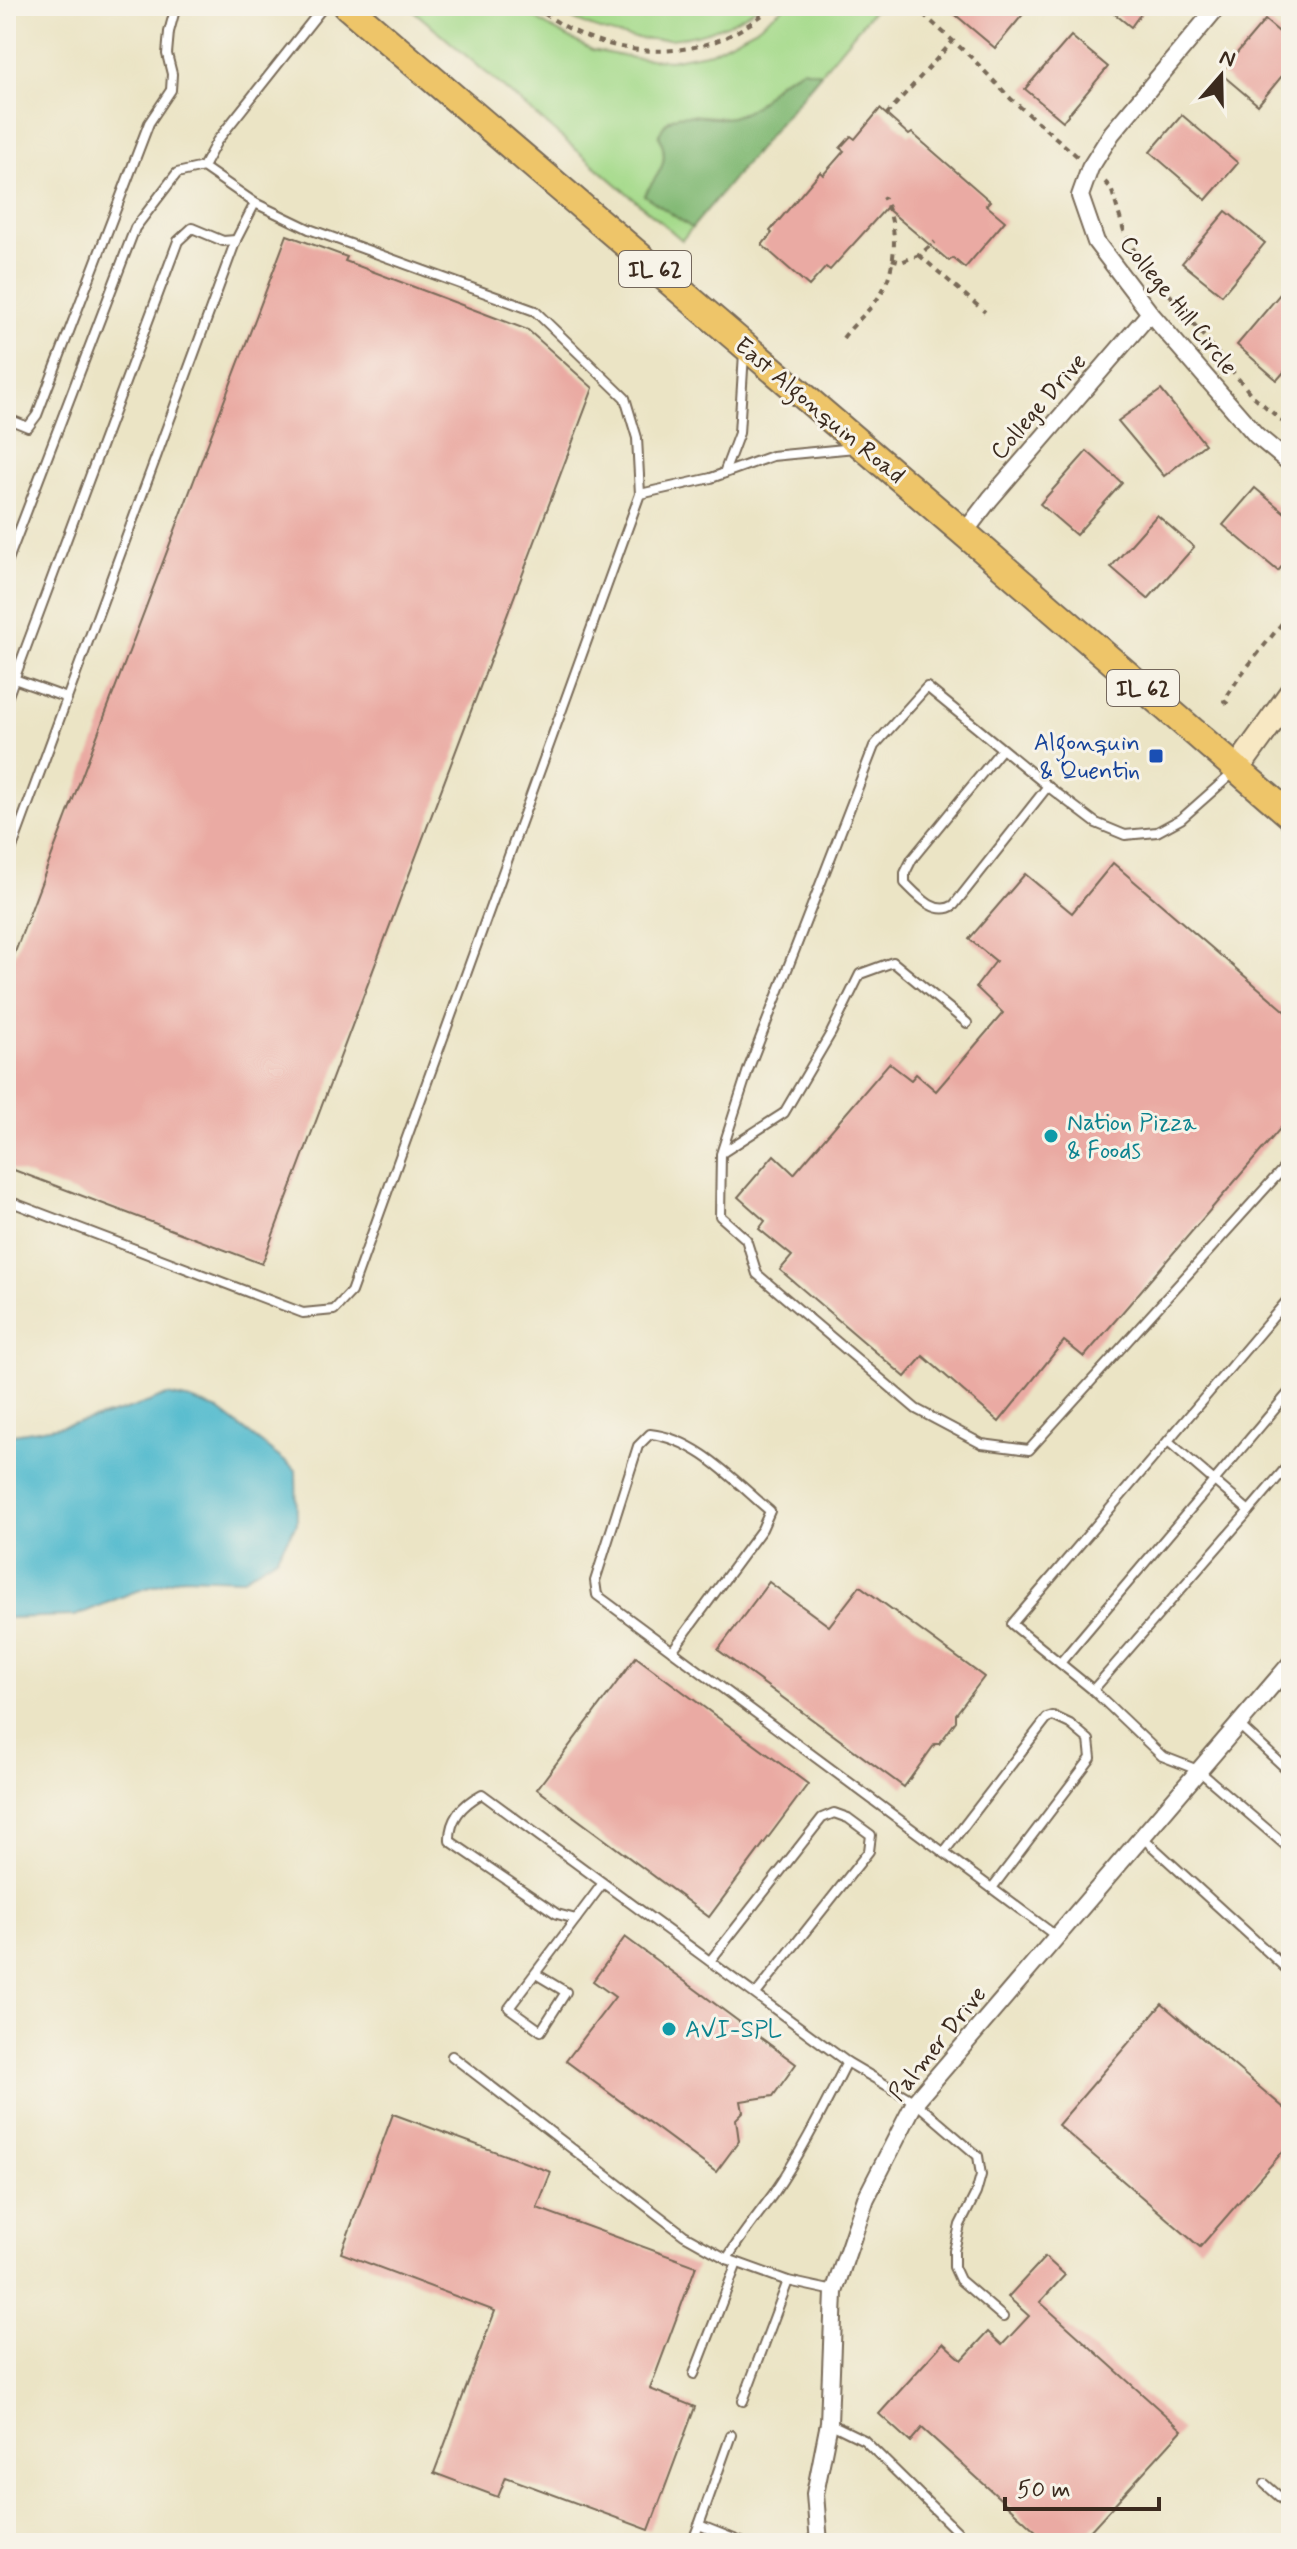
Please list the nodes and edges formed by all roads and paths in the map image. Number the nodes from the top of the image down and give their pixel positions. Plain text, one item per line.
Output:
1 (176, 6) edge
2 (324, 6) edge
3 (347, 6) edge
4 (534, 6) edge
5 (774, 6) edge
6 (914, 6) edge
7 (1218, 6) edge
8 (953, 41) junction
9 (886, 115) dead end
10 (203, 167) junction
11 (1090, 168) junction
12 (883, 197) dead end
13 (255, 203) junction
14 (236, 240) junction
15 (935, 242) dead end
16 (919, 255) junction
17 (892, 259) junction
18 (901, 262) junction
19 (892, 267) junction
20 (985, 312) dead end
21 (1150, 313) junction
22 (843, 338) dead end
23 (745, 346) junction
24 (6, 418) edge
25 (1291, 429) edge
26 (863, 447) junction
27 (1291, 464) edge
28 (724, 473) junction
29 (640, 494) junction
30 (964, 533) junction
31 (6, 565) edge
32 (1291, 612) edge
33 (10, 677) edge
34 (1291, 694) edge
35 (67, 698) junction
36 (6, 701) edge
37 (1228, 704) dead end
38 (1002, 749) junction
39 (1237, 769) junction
40 (1048, 786) junction
41 (1291, 816) edge
42 (6, 864) edge
43 (967, 1023) dead end
44 (721, 1154) junction
45 (1291, 1160) edge
46 (6, 1200) edge
47 (1291, 1296) edge
48 (1291, 1390) edge
49 (1168, 1441) junction
50 (1291, 1462) edge
51 (1214, 1480) junction
52 (1249, 1511) junction
53 (672, 1651) junction
54 (1060, 1663) junction
55 (1291, 1663) edge
56 (1093, 1690) junction
57 (1238, 1724) junction
58 (1198, 1770) junction
59 (1291, 1773) edge
60 (1141, 1836) junction
61 (1291, 1850) edge
62 (944, 1852) junction
63 (603, 1883) junction
64 (992, 1888) junction
65 (576, 1919) junction
66 (1056, 1936) junction
67 (710, 1961) junction
68 (1291, 1973) edge
69 (536, 1974) junction
70 (756, 1994) junction
71 (452, 2056) dead end
72 (847, 2062) junction
73 (915, 2102) junction
74 (727, 2259) junction
75 (737, 2263) junction
76 (788, 2281) junction
77 (834, 2292) junction
78 (1003, 2317) dead end
79 (694, 2374) dead end
80 (743, 2401) dead end
81 (829, 2423) junction
82 (731, 2435) dead end
83 (1265, 2484) dead end
84 (1291, 2507) edge
85 (699, 2525) junction
86 (692, 2543) edge
87 (744, 2543) edge
88 (819, 2543) edge
89 (969, 2543) edge

1 - 24 lane
2 - 10 lane
3 - 23 main road, East Algonquin Road / IL 62
4 - 5 path
6 - 8 path
7 - 11 street, College Hill Circle
8 - 9 path
8 - 11 path
10 - 13 lane
10 - 31 lane
11 - 21 street, College Hill Circle
11 - 25 path
12 - 17 path
13 - 14 lane
13 - 29 lane
14 - 33 lane
14 - 35 lane
15 - 16 path
16 - 18 path
16 - 20 path
17 - 18 path
17 - 19 path
18 - 19 path
19 - 22 path
21 - 27 street, College Hill Circle
21 - 30 street, College Drive
23 - 26 main road, East Algonquin Road / IL 62
23 - 28 lane
26 - 28 lane
26 - 30 main road, East Algonquin Road / IL 62
28 - 29 lane
29 - 46 lane
30 - 39 main road, East Algonquin Road / IL 62
32 - 37 path
33 - 35 lane
33 - 36 lane
34 - 39 main road
35 - 42 lane
38 - 40 lane
38 - 40 lane
38 - 44 lane
39 - 40 lane
39 - 41 main road, East Algonquin Road / IL 62
43 - 44 lane
44 - 45 lane
47 - 49 lane
48 - 51 lane
49 - 51 lane
49 - 54 lane
50 - 52 lane
51 - 52 lane
51 - 54 lane
52 - 56 lane
53 - 53 lane
53 - 62 lane
54 - 56 lane
55 - 57 street, Palmer Drive
56 - 58 lane
57 - 58 street, Palmer Drive
57 - 59 lane
58 - 60 street, Palmer Drive
58 - 61 lane
60 - 66 street, Palmer Drive
60 - 68 lane
62 - 64 lane
62 - 64 lane
63 - 65 lane
63 - 65 lane
63 - 67 lane
64 - 66 lane
65 - 69 lane
66 - 73 street, Palmer Drive
67 - 70 lane
67 - 70 lane
69 - 69 lane
70 - 72 lane
71 - 74 lane
72 - 73 lane
72 - 74 lane
73 - 77 street, Palmer Drive
73 - 78 lane
74 - 75 lane
75 - 76 lane
75 - 79 lane
76 - 77 lane
76 - 80 lane
77 - 81 street, Palmer Drive
81 - 88 street, Palmer Drive
81 - 89 lane
82 - 85 lane
83 - 84 lane
85 - 86 lane
85 - 87 lane

